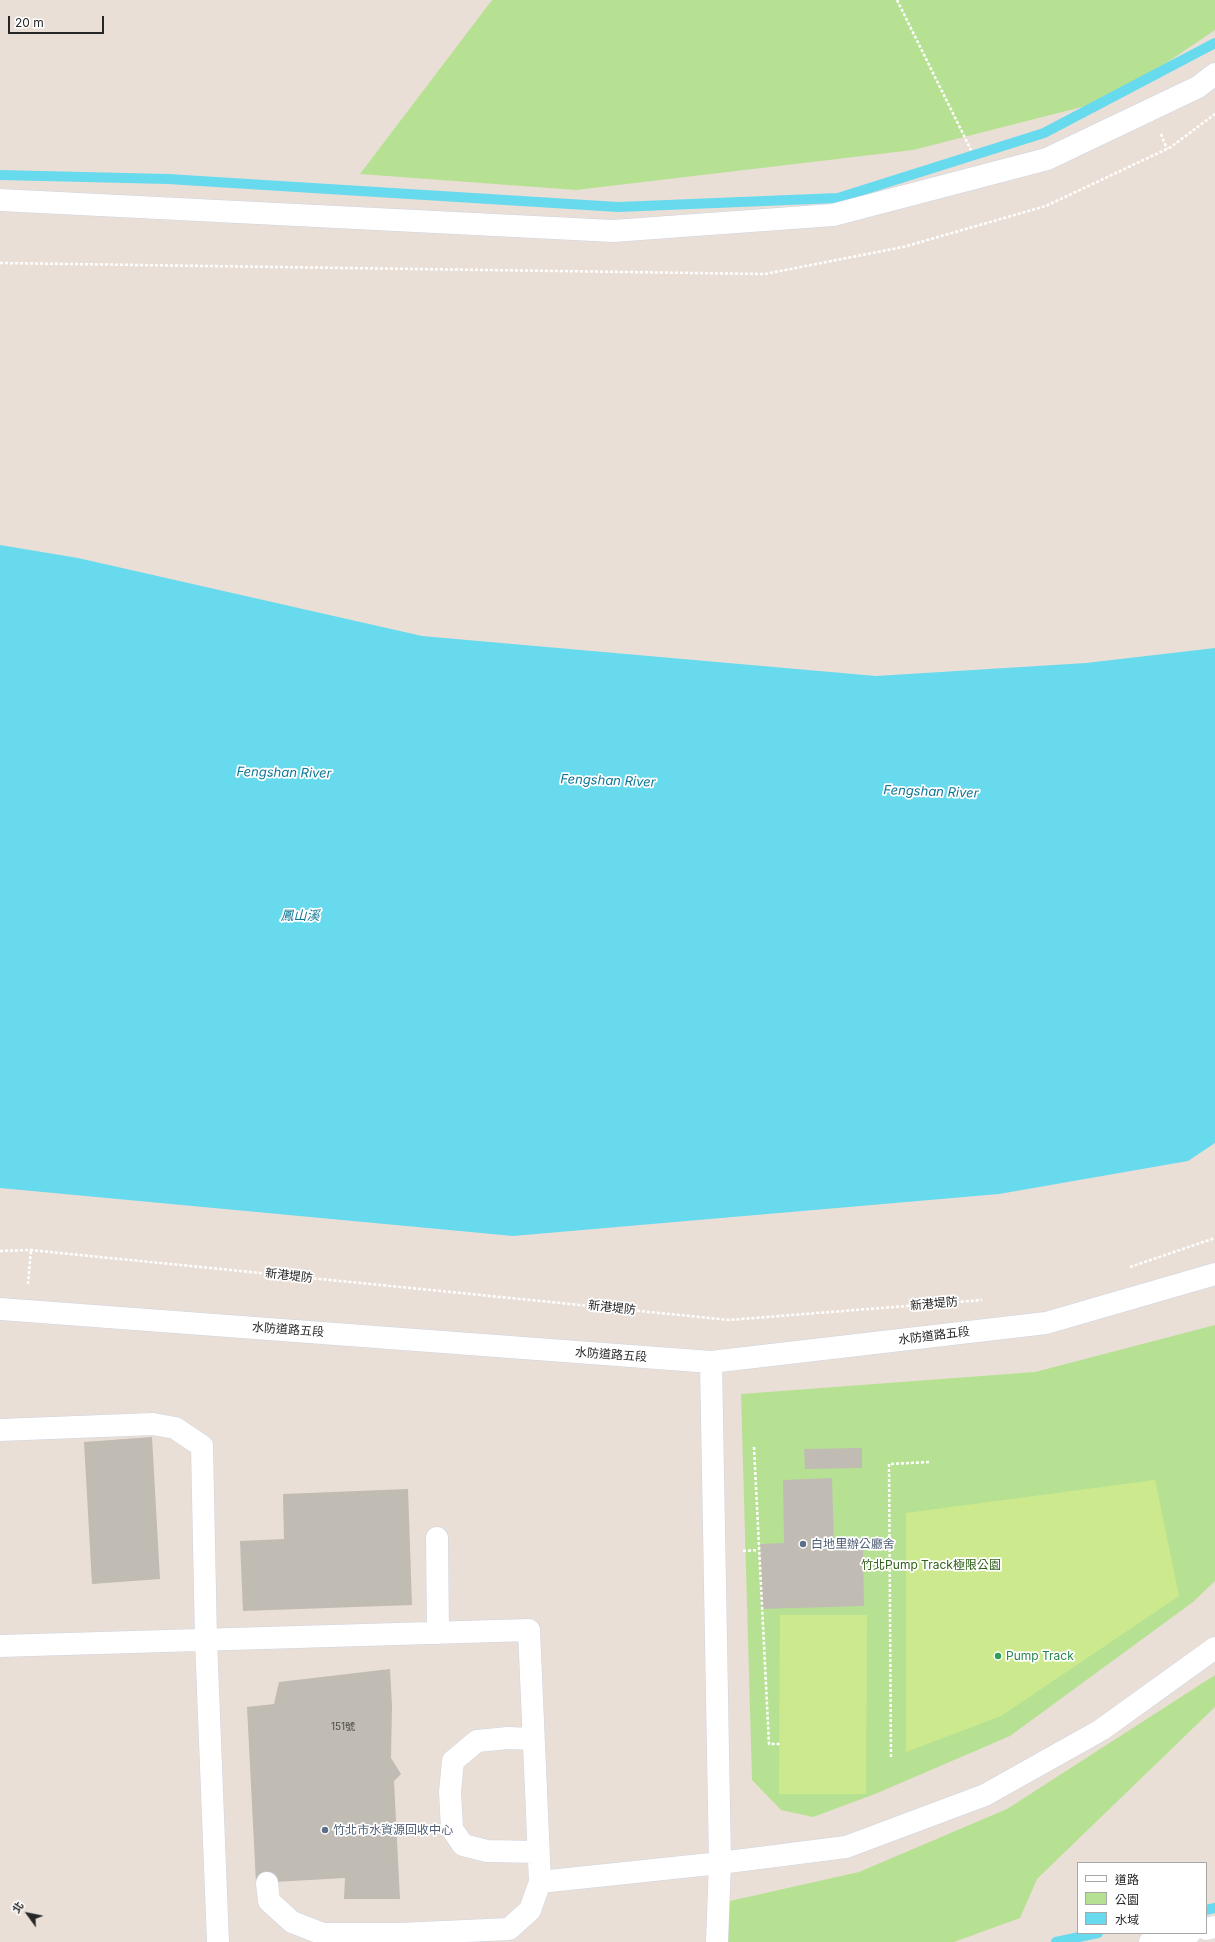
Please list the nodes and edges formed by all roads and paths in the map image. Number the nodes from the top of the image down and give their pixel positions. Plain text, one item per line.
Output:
1 (898, 0) edge
2 (1215, 74) edge
3 (966, 140) dead end
4 (0, 200) edge
5 (1215, 1238) edge
6 (31, 1250) junction
7 (0, 1251) edge
8 (1125, 1269) dead end
9 (1215, 1274) edge
10 (28, 1287) dead end
11 (987, 1300) dead end
12 (0, 1309) edge
13 (710, 1362) junction
14 (0, 1430) edge
15 (754, 1447) dead end
16 (930, 1462) dead end
17 (437, 1538) dead end
18 (438, 1633) junction
19 (206, 1640) junction
20 (0, 1646) edge
21 (1215, 1648) edge
22 (532, 1739) junction
23 (780, 1744) dead end
24 (891, 1758) dead end
25 (538, 1852) junction
26 (720, 1863) junction
27 (540, 1882) junction
28 (267, 1883) dead end
29 (1186, 1934) edge
30 (218, 1942) edge
31 (717, 1942) edge
32 (1150, 1942) edge

1 - 3 path
2 - 4 street
5 - 8 path
6 - 7 path, 新港堤防
6 - 10 path
6 - 11 path, 新港堤防
9 - 13 street, 水防道路五段
12 - 13 street, 水防道路五段
13 - 26 street
14 - 19 street
15 - 23 path
16 - 24 path
17 - 18 street
18 - 19 street
18 - 22 street
19 - 20 street
19 - 30 street
21 - 26 street
22 - 25 street
22 - 25 street
25 - 27 street
26 - 27 street
26 - 31 street
27 - 28 street
29 - 32 street

